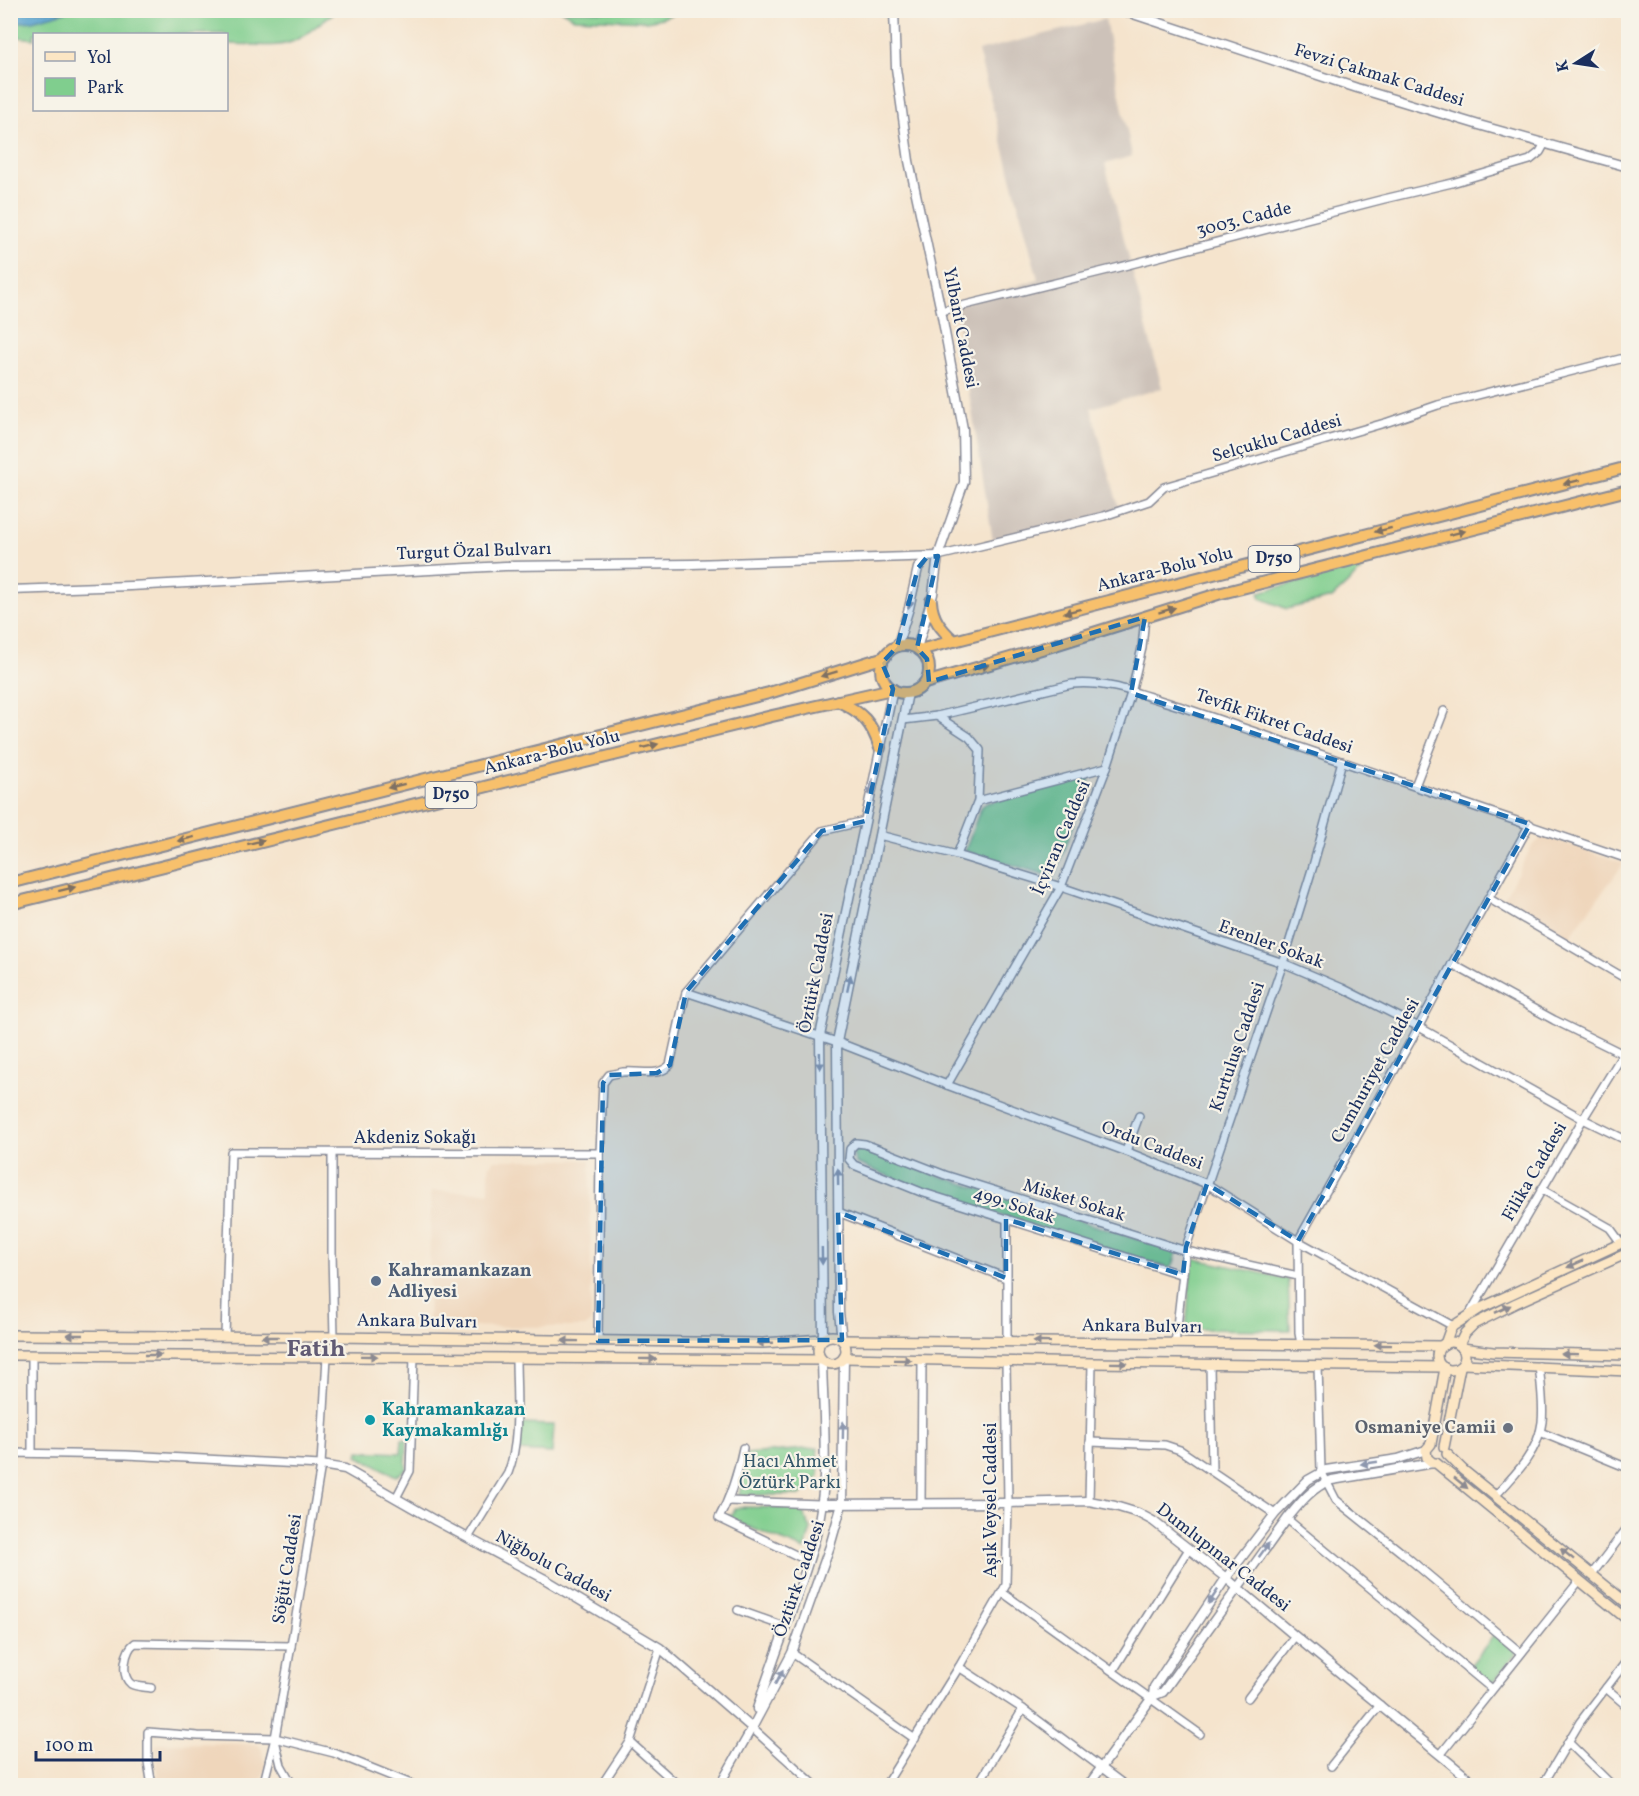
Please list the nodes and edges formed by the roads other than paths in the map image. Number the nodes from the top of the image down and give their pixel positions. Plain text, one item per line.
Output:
1 (894, 10) edge
2 (1121, 10) edge
3 (1545, 143) junction
4 (1629, 167) edge
5 (941, 311) junction
6 (1629, 357) edge
7 (1629, 467) edge
8 (1629, 490) edge
9 (938, 556) junction
10 (927, 557) junction
11 (10, 590) edge
12 (931, 601) junction
13 (1145, 617) junction
14 (954, 641) junction
15 (897, 647) junction
16 (918, 649) junction
17 (885, 657) junction
18 (925, 683) junction
19 (892, 689) junction
20 (908, 693) junction
21 (1131, 693) junction
22 (838, 701) junction
23 (1444, 711) dead end
24 (937, 716) junction
25 (903, 720) junction
26 (880, 748) junction
27 (1342, 761) junction
28 (1107, 767) junction
29 (1415, 786) junction
30 (978, 801) junction
31 (864, 820) junction
32 (1530, 824) junction
33 (879, 835) junction
34 (957, 855) junction
35 (1629, 859) edge
36 (10, 883) edge
37 (1061, 886) junction
38 (1488, 898) junction
39 (10, 904) edge
40 (1283, 963) junction
41 (1452, 964) junction
42 (1629, 980) edge
43 (686, 992) junction
44 (1419, 1027) junction
45 (820, 1036) junction
46 (837, 1042) junction
47 (1629, 1046) edge
48 (1623, 1054) junction
49 (947, 1085) junction
50 (1139, 1116) dead end
51 (1583, 1119) junction
52 (1629, 1141) edge
53 (849, 1151) joint
54 (1126, 1151) junction
55 (332, 1153) junction
56 (600, 1153) junction
57 (1207, 1184) junction
58 (1541, 1189) junction
59 (838, 1212) junction
60 (1007, 1220) junction
61 (1298, 1241) junction
62 (1625, 1242) edge
63 (1186, 1251) junction
64 (1628, 1256) edge
65 (1183, 1275) junction
66 (1298, 1276) junction
67 (1006, 1278) junction
68 (1470, 1315) junction
69 (1453, 1326) junction
70 (10, 1335) edge
71 (225, 1336) junction
72 (334, 1337) junction
73 (823, 1339) junction
74 (842, 1340) junction
75 (598, 1341) junction
76 (1006, 1341) junction
77 (1175, 1344) junction
78 (1301, 1344) junction
79 (1443, 1345) junction
80 (1461, 1347) junction
81 (10, 1355) edge
82 (32, 1355) junction
83 (1629, 1355) edge
84 (327, 1356) junction
85 (414, 1357) junction
86 (516, 1358) junction
87 (844, 1358) junction
88 (822, 1360) junction
89 (922, 1360) junction
90 (1006, 1362) junction
91 (1092, 1363) junction
92 (1210, 1364) junction
93 (1318, 1365) junction
94 (1461, 1365) junction
95 (1539, 1366) junction
96 (1444, 1368) junction
97 (1629, 1371) edge
98 (1540, 1432) junction
99 (1090, 1442) junction
100 (1429, 1447) junction
101 (743, 1448) dead end
102 (1446, 1450) junction
103 (10, 1453) edge
104 (32, 1453) junction
105 (1435, 1463) junction
106 (321, 1465) junction
107 (1629, 1468) edge
108 (1212, 1471) junction
109 (1321, 1471) junction
110 (1325, 1482) junction
111 (1495, 1496) junction
112 (396, 1498) junction
113 (728, 1501) junction
114 (1089, 1501) junction
115 (921, 1503) junction
116 (1008, 1503) junction
117 (821, 1504) junction
118 (842, 1504) junction
119 (1275, 1514) junction
120 (1287, 1519) junction
121 (1629, 1527) edge
122 (468, 1538) junction
123 (1189, 1550) junction
124 (808, 1561) junction
125 (1592, 1574) junction
126 (1226, 1578) junction
127 (1579, 1581) junction
128 (1236, 1588) junction
129 (1003, 1593) junction
130 (1629, 1604) edge
131 (738, 1610) dead end
132 (1629, 1620) edge
133 (786, 1627) junction
134 (1295, 1636) junction
135 (291, 1646) junction
136 (660, 1648) junction
137 (792, 1653) junction
138 (1521, 1653) junction
139 (1629, 1659) edge
140 (959, 1667) junction
141 (1113, 1671) junction
142 (151, 1688) dead end
143 (1606, 1688) junction
144 (1492, 1689) junction
145 (1152, 1697) junction
146 (1248, 1698) dead end
147 (1380, 1705) junction
148 (1629, 1707) edge
149 (1023, 1709) junction
150 (752, 1728) junction
151 (1200, 1734) dead end
152 (275, 1738) junction
153 (915, 1739) junction
154 (630, 1742) junction
155 (1568, 1742) junction
156 (1441, 1754) junction
157 (1100, 1767) junction
158 (1331, 1767) dead end
159 (152, 1785) edge
160 (263, 1785) edge
161 (293, 1785) edge
162 (415, 1785) edge
163 (601, 1785) edge
164 (679, 1785) edge
165 (719, 1785) edge
166 (816, 1785) edge
167 (885, 1785) edge
168 (977, 1785) edge
169 (1088, 1785) edge
170 (1126, 1785) edge
171 (1478, 1785) edge
172 (1542, 1785) edge
173 (1613, 1785) edge

1 - 5 street, Yılbant Caddesi
2 - 3 street, Fevzi Çakmak Caddesi
3 - 4 street, Fevzi Çakmak Caddesi
3 - 5 street, 3003. Cadde
5 - 9 street, Yılbant Caddesi
6 - 9 street, Selçuklu Caddesi
7 -> 14 highway, Ankara-Bolu Yolu / D750
13 -> 8 highway, Ankara-Bolu Yolu / D750
9 - 10 street, Turgut Özal Bulvarı
9 - 12 street, Yılbant Caddesi
10 - 11 street, Turgut Özal Bulvarı
10 -> 15 street
12 - 14 highway
12 - 16 street, Yılbant Caddesi
18 -> 13 highway, Ankara-Bolu Yolu / D750
13 - 21 street, İçviran Caddesi
14 - 16 highway, Ankara-Bolu Yolu / D750
15 - 16 highway
15 - 17 highway
16 - 18 highway
17 - 19 highway
17 -> 36 highway, Ankara-Bolu Yolu / D750
18 - 20 highway
19 - 20 highway
19 - 22 highway, Ankara-Bolu Yolu / D750
19 - 26 street, Öztürk Caddesi
20 - 25 street, Öztürk Caddesi
21 - 24 street, Tevfik Fikret Caddesi
21 - 27 street, Tevfik Fikret Caddesi
21 - 28 street, İçviran Caddesi
22 - 26 highway
39 -> 22 highway, Ankara-Bolu Yolu / D750
23 - 29 street
24 - 25 street, Tevfik Fikret Caddesi
24 - 30 street
25 - 33 street, Öztürk Caddesi
26 -> 31 street, Öztürk Caddesi
27 - 29 street, Tevfik Fikret Caddesi
27 - 40 street, Kurtuluş Caddesi
28 - 30 street
28 - 37 street, İçviran Caddesi
29 - 32 street, Tevfik Fikret Caddesi
30 - 34 street
31 - 43 street
31 - 45 street, Öztürk Caddesi
32 - 35 street, Tevfik Fikret Caddesi
32 - 38 street, Cumhuriyet Caddesi
33 - 34 street, Erenler Sokak
46 -> 33 street, Öztürk Caddesi
34 - 37 street, Erenler Sokak
37 - 40 street, Erenler Sokak
37 - 49 street, İçviran Caddesi
38 - 41 street, Cumhuriyet Caddesi
38 - 42 street
40 - 44 street, Erenler Sokak
40 - 57 street, Kurtuluş Caddesi
41 - 44 street, Cumhuriyet Caddesi
41 - 48 street
43 - 45 street, Ordu Caddesi
43 - 56 street
44 - 51 street, Erenler Sokak
44 - 61 street, Cumhuriyet Caddesi
45 - 46 street, Ordu Caddesi
45 -> 73 street, Öztürk Caddesi
46 - 49 street, Ordu Caddesi
59 -> 46 street, Öztürk Caddesi
47 - 48 street, Filika Caddesi
48 - 51 street, Filika Caddesi
49 - 54 street, Ordu Caddesi
50 - 54 street
51 - 52 street, Erenler Sokak
51 - 58 street, Filika Caddesi
53 - 60 street, 499. Sokak
53 - 63 street, Misket Sokak
54 - 57 street, Ordu Caddesi
55 - 56 street, Akdeniz Sokağı
55 - 71 street, Akdeniz Sokağı
55 - 72 street
56 - 75 street
57 - 61 street, Ordu Caddesi
57 - 63 street, Kurtuluş Caddesi
58 - 62 street
58 - 68 street, Filika Caddesi
59 - 67 street
59 - 74 street, Öztürk Caddesi
60 - 65 street, 499. Sokak
60 - 67 street
61 - 66 street, Cumhuriyet Caddesi
61 - 69 street, Ordu Caddesi
62 -> 68 main road
63 - 65 street, Kurtuluş Caddesi
63 - 66 street, Misket Sokak
80 -> 64 main road
65 - 77 street, Kurtuluş Caddesi
66 - 78 street, Cumhuriyet Caddesi
67 - 76 street
68 - 69 main road
69 - 79 main road
71 -> 70 main road, Ankara Bulvarı
72 -> 71 main road, Ankara Bulvarı
75 -> 72 main road, Ankara Bulvarı
73 - 74 main road, Ankara Bulvarı
73 -> 75 main road, Ankara Bulvarı
73 - 88 main road
74 - 76 main road, Ankara Bulvarı
74 - 87 main road
77 -> 76 main road, Ankara Bulvarı
77 - 78 main road, Ankara Bulvarı
79 -> 78 main road, Ankara Bulvarı
79 - 80 main road, Ankara Bulvarı
79 - 96 main road
83 -> 80 main road, Ankara Bulvarı
80 - 94 main road
81 - 82 main road, Ankara Bulvarı
82 -> 84 main road, Ankara Bulvarı
82 - 104 street
84 -> 85 main road, Ankara Bulvarı
84 - 106 street, Söğüt Caddesi
85 - 86 main road, Ankara Bulvarı
85 - 112 street
86 -> 88 main road, Ankara Bulvarı
86 - 122 street
87 - 88 main road, Ankara Bulvarı
87 -> 89 main road, Ankara Bulvarı
118 -> 87 street, Öztürk Caddesi
88 - 117 street, Öztürk Caddesi
89 - 90 main road, Ankara Bulvarı
89 - 115 street
90 - 91 main road, Ankara Bulvarı
90 - 116 street, Aşık Veysel Caddesi
91 -> 92 main road, Ankara Bulvarı
91 - 99 street
92 - 93 main road, Ankara Bulvarı
92 - 108 street
93 - 96 main road, Ankara Bulvarı
93 - 109 street
94 - 95 main road, Ankara Bulvarı
94 - 96 main road, Ankara Bulvarı
94 - 102 main road
95 - 97 main road, Ankara Bulvarı
95 - 98 street
96 - 100 main road
98 - 107 street
98 - 111 street
99 - 108 street
99 - 114 street
100 - 102 main road
100 - 105 main road
100 -> 109 street
101 - 113 street
102 - 105 main road
102 - 111 main road
103 - 104 street
104 - 106 street
105 - 110 street
105 -> 127 main road
106 - 112 street, Niğbolu Caddesi
106 - 135 street, Söğüt Caddesi
108 - 119 street
109 - 110 street
109 - 119 street
110 - 120 street
110 - 138 street
125 -> 111 main road
112 - 122 street, Niğbolu Caddesi
113 - 117 street
113 - 124 street
114 - 116 street, Dumlupınar Caddesi
114 - 123 street, Dumlupınar Caddesi
115 - 116 street, Dumlupınar Caddesi
115 - 118 street, Dumlupınar Caddesi
116 - 129 street, Aşık Veysel Caddesi
117 - 118 street, Dumlupınar Caddesi
117 - 124 street, Öztürk Caddesi
118 - 137 street, Öztürk Caddesi
119 - 126 street
128 -> 120 street
120 - 144 street
121 - 125 street
122 - 136 street, Niğbolu Caddesi
123 - 126 street, Dumlupınar Caddesi
123 - 141 street
124 - 133 street, Öztürk Caddesi
125 - 130 main road
126 - 128 street, Dumlupınar Caddesi
126 -> 145 street
127 - 132 main road
127 - 138 street
128 - 134 street, Dumlupınar Caddesi
128 - 145 street
129 - 140 street, Aşık Veysel Caddesi
129 - 141 street
131 - 133 street
133 - 150 street, Öztürk Caddesi
134 - 146 street
134 - 147 street, Dumlupınar Caddesi
135 - 142 street
135 - 152 street, Söğüt Caddesi
136 - 150 street, Niğbolu Caddesi
136 - 154 street
150 -> 137 street, Öztürk Caddesi
137 - 153 street
138 - 144 street
139 - 143 street
140 - 149 street
140 - 153 street, Aşık Veysel Caddesi
141 - 145 street
143 - 148 street
143 - 155 street
144 - 156 street
145 - 151 street
145 - 157 street
147 - 156 street, Dumlupınar Caddesi
147 - 158 street
149 - 157 street
149 - 168 street
150 - 165 street
150 - 166 street
152 - 159 street
152 - 160 street, Söğüt Caddesi
152 - 161 street
152 - 162 street
153 - 167 street, Aşık Veysel Caddesi
154 - 163 street
154 - 164 street
155 - 172 street
155 - 173 street
156 - 171 street, Dumlupınar Caddesi
157 - 169 street
157 - 170 street

